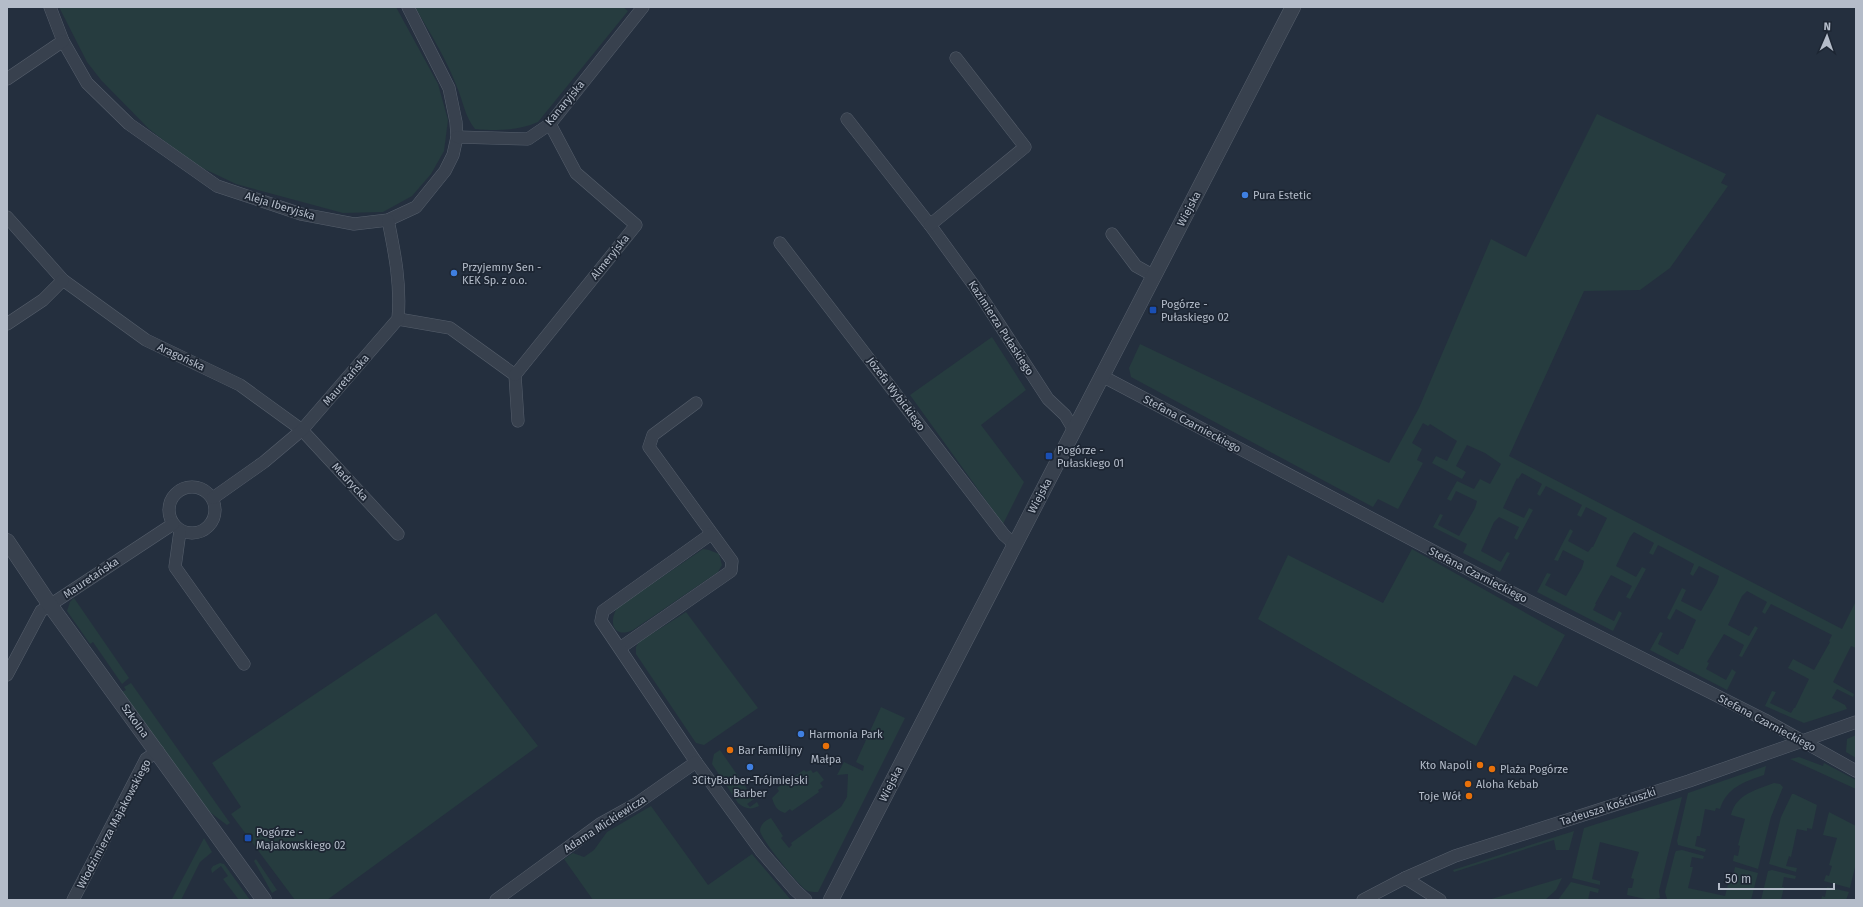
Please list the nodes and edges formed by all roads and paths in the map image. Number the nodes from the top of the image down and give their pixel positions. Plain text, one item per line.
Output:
1 (50, 7) edge
2 (408, 7) edge
3 (643, 7) edge
4 (1294, 7) edge
5 (64, 42) junction
6 (956, 58) dead end
7 (7, 79) edge
8 (847, 119) dead end
9 (550, 124) junction
10 (457, 137) junction
11 (7, 217) edge
12 (388, 220) junction
13 (930, 225) junction
14 (1112, 234) dead end
15 (780, 243) dead end
16 (1154, 276) junction
17 (63, 280) junction
18 (398, 319) junction
19 (7, 324) edge
20 (514, 375) junction
21 (1102, 376) junction
22 (696, 403) dead end
23 (518, 421) dead end
24 (302, 430) junction
25 (1074, 430) junction
26 (213, 498) junction
27 (177, 527) junction
28 (398, 534) dead end
29 (711, 534) junction
30 (7, 542) edge
31 (1014, 544) junction
32 (50, 605) junction
33 (620, 648) junction
34 (244, 664) dead end
35 (7, 675) edge
36 (1856, 722) edge
37 (1803, 741) junction
38 (158, 751) junction
39 (696, 762) junction
40 (1856, 771) edge
41 (1405, 878) junction
42 (73, 900) edge
43 (264, 900) edge
44 (496, 900) edge
45 (806, 900) edge
46 (831, 900) edge
47 (1363, 900) edge
48 (1440, 900) edge

1 - 5 street, Aleja Iberyjska
2 - 10 street, Aleja Iberyjska
3 - 9 street, Kanaryjska
4 - 16 street, Wiejska
5 - 7 street
5 - 12 street, Aleja Iberyjska
6 - 13 street
8 - 13 street, Kazimierza Pułaskiego
9 - 10 street, Kanaryjska
9 - 20 street, Almeryjska
10 - 12 street, Aleja Iberyjska
11 - 17 street, Aragońska
12 - 18 street
13 - 25 street, Kazimierza Pułaskiego
14 - 16 street
15 - 31 street, Józefa Wybickiego
16 - 21 street, Wiejska
17 - 19 street
17 - 24 street, Aragońska
18 - 20 street
18 - 24 street, Mauretańska
20 - 23 street
21 - 25 street, Wiejska
21 - 37 street, Stefana Czarnieckiego
22 - 29 street
24 - 26 street, Mauretańska
24 - 28 street, Madrycka
25 - 31 street, Wiejska
26 - 27 street
26 - 27 street
27 - 32 street, Mauretańska
27 - 34 street
29 - 33 street
29 - 33 street
30 - 32 street, Szkolna
31 - 46 street, Wiejska
32 - 35 street, Mauretańska
32 - 38 street, Szkolna
33 - 39 street
36 - 37 street, Tadeusza Kościuszki
37 - 40 street, Stefana Czarnieckiego
37 - 41 street, Tadeusza Kościuszki
38 - 42 street, Włodzimierza Majakowskiego
38 - 43 street, Szkolna
39 - 44 street, Adama Mickiewicza
39 - 45 street
41 - 47 street, Tadeusza Kościuszki
41 - 48 street

